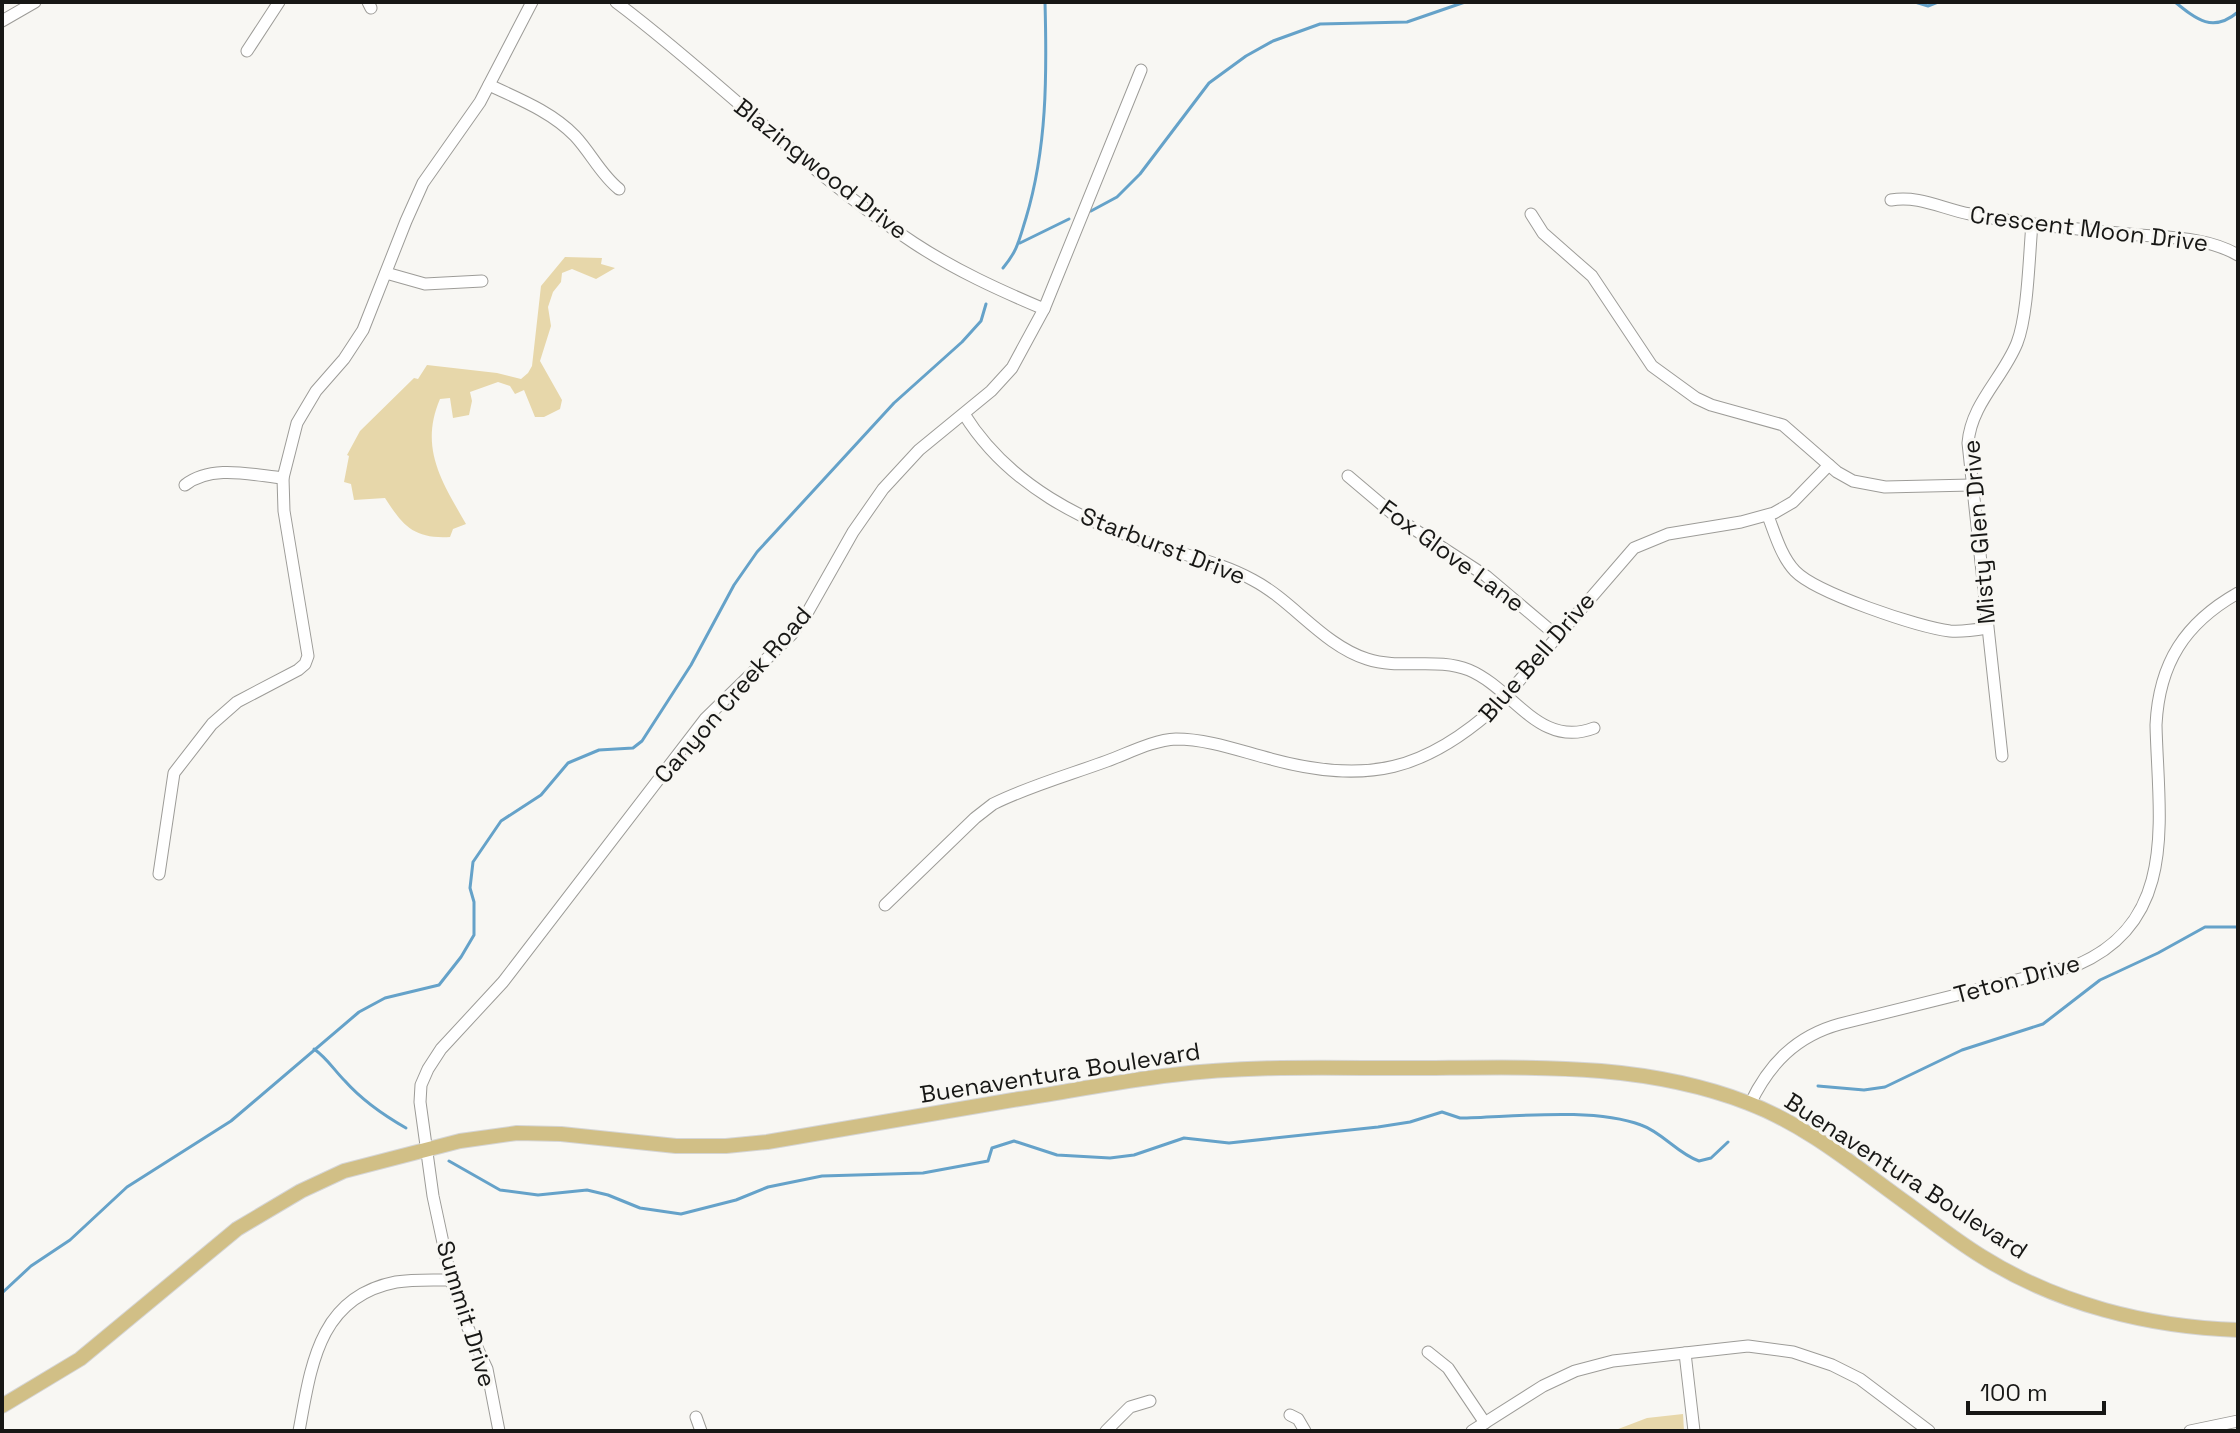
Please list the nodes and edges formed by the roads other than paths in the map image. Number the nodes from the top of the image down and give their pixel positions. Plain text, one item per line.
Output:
1 (35, 2) edge
2 (279, 2) edge
3 (532, 2) edge
4 (616, 2) edge
5 (2, 21) edge
6 (247, 51) dead end
7 (1141, 70) dead end
8 (489, 85) junction
9 (619, 189) dead end
10 (1891, 200) dead end
11 (1531, 214) dead end
12 (2032, 224) junction
13 (2238, 255) edge
14 (386, 273) junction
15 (482, 281) dead end
16 (1044, 309) junction
17 (964, 414) junction
18 (1829, 465) junction
19 (1348, 476) dead end
20 (283, 478) junction
21 (185, 485) dead end
22 (1971, 485) junction
23 (1768, 516) junction
24 (2238, 593) edge
25 (1987, 628) junction
26 (1557, 636) junction
27 (1506, 696) junction
28 (1594, 728) dead end
29 (2002, 756) dead end
30 (159, 874) dead end
31 (885, 905) dead end
32 (1750, 1104) junction
33 (428, 1149) junction
34 (451, 1280) junction
35 (2238, 1330) edge
36 (1428, 1352) dead end
37 (1685, 1353) junction
38 (1150, 1401) dead end
39 (2, 1406) edge
40 (1290, 1415) dead end
41 (696, 1417) dead end
42 (2238, 1421) edge
43 (1485, 1423) junction
44 (299, 1431) edge
45 (499, 1431) edge
46 (701, 1431) edge
47 (1106, 1431) edge
48 (1305, 1431) edge
49 (1472, 1431) edge
50 (1694, 1431) edge
51 (1929, 1431) edge
52 (2190, 1431) edge

1 - 5 street
2 - 6 street
3 - 8 street
4 - 16 street, Blazingwood Drive
7 - 16 street, Canyon Creek Road
8 - 9 street
8 - 14 street
10 - 12 street, Crescent Moon Drive
11 - 18 street
12 - 13 street, Crescent Moon Drive
12 - 22 street, Misty Glen Drive
14 - 15 street
14 - 20 street
16 - 17 street, Canyon Creek Road
17 - 27 street, Starburst Drive
17 - 33 street, Canyon Creek Road
18 - 22 street
18 - 23 street, Blue Bell Drive
19 - 26 street, Fox Glove Lane
20 - 21 street
20 - 30 street
22 - 25 street, Misty Glen Drive
23 - 25 street
23 - 26 street, Blue Bell Drive
24 - 32 street, Teton Drive
25 - 29 street, Misty Glen Drive
26 - 27 street, Blue Bell Drive
27 - 28 street, Starburst Drive
27 - 31 street, Blue Bell Drive
32 - 33 main road, Buenaventura Boulevard
32 - 35 main road, Buenaventura Boulevard
33 - 34 street, Summit Drive
33 - 39 main road, Buenaventura Boulevard
34 - 44 street
34 - 45 street, Summit Drive
36 - 43 street
37 - 43 street
37 - 50 street
37 - 51 street
38 - 47 street
40 - 48 street
41 - 46 street
42 - 52 street
43 - 49 street

